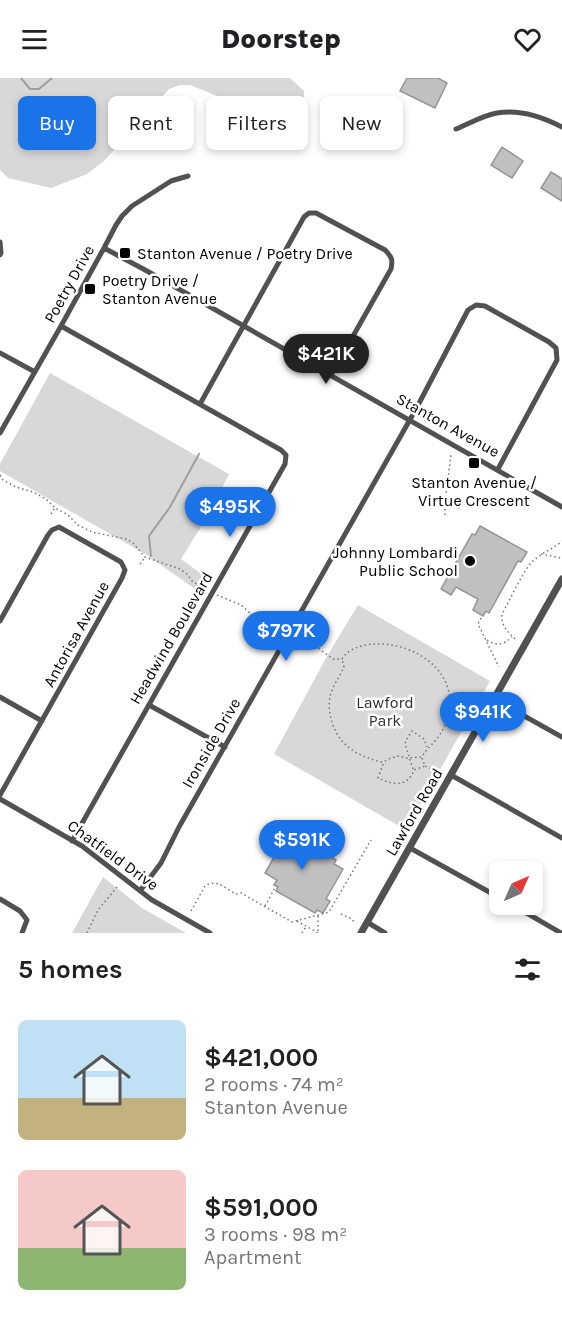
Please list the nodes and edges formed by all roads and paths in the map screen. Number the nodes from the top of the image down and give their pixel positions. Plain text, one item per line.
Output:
1 (562, 127) edge
2 (456, 129) dead end
3 (188, 176) dead end
4 (0, 242) edge
5 (104, 248) junction
6 (0, 255) edge
7 (62, 326) junction
8 (243, 326) junction
9 (0, 353) edge
10 (35, 372) junction
11 (331, 375) junction
12 (200, 404) junction
13 (410, 420) junction
14 (0, 433) edge
15 (451, 455) dead end
16 (498, 469) junction
17 (0, 476) edge
18 (445, 501) junction
19 (561, 505) edge
20 (55, 508) junction
21 (462, 510) dead end
22 (51, 514) dead end
23 (445, 515) dead end
24 (562, 541) edge
25 (541, 554) junction
26 (145, 556) junction
27 (561, 558) edge
28 (140, 564) dead end
29 (562, 579) edge
30 (205, 588) dead end
31 (220, 596) dead end
32 (481, 618) dead end
33 (0, 621) edge
34 (282, 630) dead end
35 (512, 636) junction
36 (296, 638) dead end
37 (486, 639) junction
38 (515, 639) dead end
39 (342, 659) junction
40 (499, 667) dead end
41 (0, 697) edge
42 (494, 699) junction
43 (148, 705) junction
44 (42, 721) junction
45 (562, 737) edge
46 (225, 747) junction
47 (427, 747) junction
48 (422, 757) junction
49 (411, 758) junction
50 (382, 762) junction
51 (425, 766) junction
52 (414, 770) junction
53 (439, 773) dead end
54 (451, 775) junction
55 (0, 797) edge
56 (562, 838) edge
57 (72, 840) junction
58 (371, 840) dead end
59 (410, 848) junction
60 (276, 886) dead end
61 (117, 887) dead end
62 (140, 891) junction
63 (489, 892) edge
64 (0, 899) edge
65 (265, 906) junction
66 (191, 911) dead end
67 (329, 912) junction
68 (334, 912) dead end
69 (341, 914) dead end
70 (318, 915) junction
71 (530, 915) edge
72 (296, 921) junction
73 (354, 922) dead end
74 (367, 922) junction
75 (306, 927) junction
76 (22, 933) edge
77 (87, 933) edge
78 (210, 933) edge
79 (302, 933) edge
80 (318, 933) edge
81 (360, 933) edge
82 (386, 933) edge
83 (561, 933) edge

1 - 2 street
3 - 5 street, Poetry Drive
4 - 6 street
5 - 7 street, Poetry Drive
5 - 8 street, Stanton Avenue
7 - 10 street, Poetry Drive
7 - 12 street, Headwind Boulevard
8 - 11 street, Stanton Avenue
8 - 11 street
8 - 12 street
9 - 10 street
10 - 14 street, Poetry Drive
11 - 13 street, Stanton Avenue
12 - 43 street, Headwind Boulevard
13 - 16 street, Stanton Avenue
13 - 16 street, Ironside Drive
13 - 46 street, Ironside Drive
15 - 18 path
16 - 19 street, Stanton Avenue
17 - 20 path
18 - 21 path
18 - 23 path
20 - 22 path
20 - 26 path
24 - 25 path
25 - 27 path
25 - 35 path
26 - 28 path
26 - 30 path
29 - 42 street, Lawford Road
31 - 34 path
32 - 37 path
33 - 44 street, Antorisa Avenue
35 - 37 path
35 - 38 path
36 - 39 path
37 - 40 path
39 - 47 path
39 - 50 path
41 - 44 street
42 - 45 street
42 - 54 street, Lawford Road
43 - 46 street
43 - 57 street, Headwind Boulevard
44 - 55 street, Antorisa Avenue
46 - 62 street, Ironside Drive
47 - 48 path
47 - 49 path
48 - 49 path
48 - 51 path
49 - 50 path
49 - 52 path
50 - 52 path
51 - 52 path
51 - 53 path
54 - 56 street
54 - 59 street, Lawford Road
55 - 57 street, Chatfield Drive
57 - 62 street, Chatfield Drive
58 - 67 path
59 - 63 street
59 - 74 street, Lawford Road
60 - 65 path
61 - 77 path
62 - 78 street, Chatfield Drive
64 - 76 street
65 - 66 path
65 - 72 path
67 - 68 path
67 - 70 path
69 - 73 path
70 - 72 path
70 - 80 path
71 - 83 street
72 - 75 path
74 - 81 street, Lawford Road
74 - 82 street
75 - 79 path
75 - 80 path

